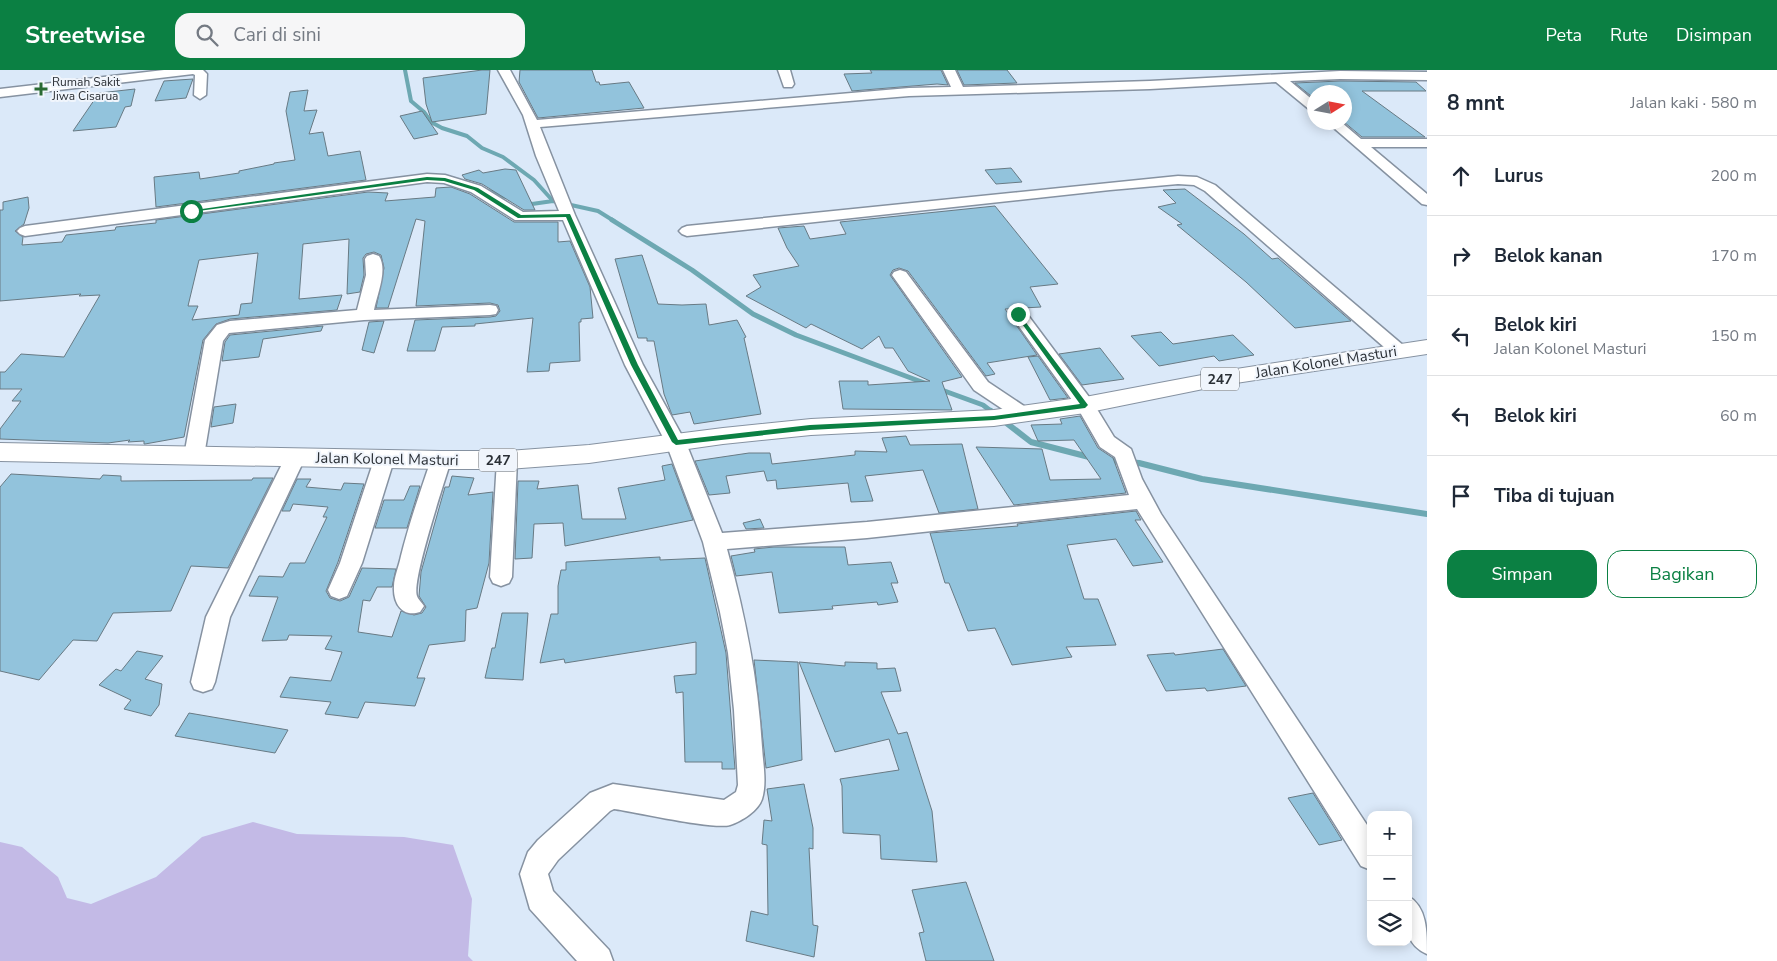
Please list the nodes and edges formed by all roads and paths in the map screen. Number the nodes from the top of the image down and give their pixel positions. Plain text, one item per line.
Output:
1 (195, 70) edge
2 (504, 70) edge
3 (784, 70) edge
4 (949, 70) edge
5 (1420, 74) edge
6 (1280, 79) junction
7 (788, 84) dead end
8 (958, 90) junction
9 (0, 93) edge
10 (200, 95) dead end
11 (1307, 101) edge
12 (532, 124) junction
13 (1343, 130) edge
14 (1358, 143) junction
15 (1427, 143) edge
16 (1427, 201) edge
17 (564, 205) junction
18 (25, 231) dead end
19 (687, 231) dead end
20 (373, 259) dead end
21 (900, 275) dead end
22 (490, 310) dead end
23 (1018, 314) dead end
24 (364, 315) junction
25 (1427, 347) edge
26 (1398, 350) junction
27 (1085, 405) junction
28 (1010, 416) junction
29 (676, 442) junction
30 (0, 452) edge
31 (194, 456) junction
32 (295, 458) junction
33 (384, 460) junction
34 (441, 460) junction
35 (507, 460) junction
36 (1143, 501) junction
37 (714, 542) junction
38 (501, 578) dead end
39 (339, 590) dead end
40 (412, 606) dead end
41 (202, 682) dead end
42 (1367, 850) edge
43 (1412, 917) edge
44 (1427, 939) edge
45 (598, 961) edge

1 - 9 street
1 - 10 street
2 - 12 street
3 - 7 street
4 - 8 street
5 - 6 street
6 - 8 street
6 - 11 street
8 - 12 street
12 - 17 street
13 - 14 street
14 - 15 street
14 - 16 street
17 - 18 street
17 - 29 street
19 - 26 street
20 - 24 street
21 - 28 street
22 - 24 street
23 - 27 street
24 - 31 street
25 - 26 main road, Jalan Kolonel Masturi / 247
26 - 27 main road, Jalan Kolonel Masturi / 247
27 - 28 main road, Jalan Kolonel Masturi / 247
27 - 36 street
28 - 29 main road, Jalan Kolonel Masturi / 247
29 - 35 main road, Jalan Kolonel Masturi / 247
29 - 37 street
30 - 31 main road, Jalan Kolonel Masturi / 247
31 - 32 main road, Jalan Kolonel Masturi / 247
32 - 33 main road, Jalan Kolonel Masturi / 247
32 - 41 street
33 - 34 main road, Jalan Kolonel Masturi / 247
33 - 39 street
34 - 35 main road, Jalan Kolonel Masturi / 247
34 - 40 street
35 - 38 street
36 - 37 street
36 - 42 street
37 - 45 street
43 - 44 street

